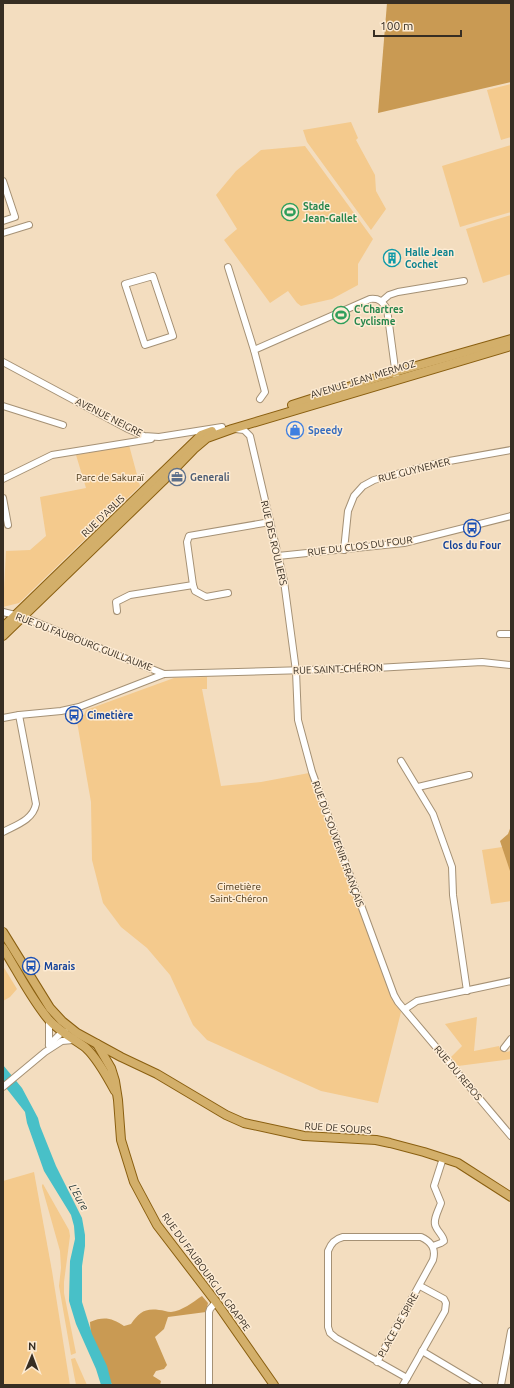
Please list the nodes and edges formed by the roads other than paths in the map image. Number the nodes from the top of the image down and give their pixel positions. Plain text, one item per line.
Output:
1 (3, 181) edge
2 (3, 221) edge
3 (29, 225) dead end
4 (3, 233) edge
5 (228, 267) dead end
6 (464, 281) dead end
7 (130, 282) joint
8 (382, 301) junction
9 (511, 339) edge
10 (511, 346) edge
11 (254, 350) junction
12 (3, 362) edge
13 (396, 376) junction
14 (260, 399) dead end
15 (3, 406) edge
16 (63, 425) dead end
17 (232, 429) junction
18 (221, 430) junction
19 (193, 431) junction
20 (159, 437) junction
21 (204, 437) junction
22 (511, 450) edge
23 (3, 479) edge
24 (3, 498) edge
25 (511, 516) edge
26 (270, 522) junction
27 (8, 525) dead end
28 (344, 550) junction
29 (278, 556) junction
30 (193, 585) junction
31 (228, 593) dead end
32 (117, 611) dead end
33 (3, 612) edge
34 (20, 616) junction
35 (3, 627) edge
36 (500, 634) dead end
37 (511, 634) edge
38 (3, 636) edge
39 (511, 665) edge
40 (296, 671) junction
41 (164, 674) junction
42 (19, 715) junction
43 (3, 718) edge
44 (401, 761) dead end
45 (469, 775) dead end
46 (418, 787) junction
47 (3, 832) edge
48 (3, 932) edge
49 (3, 948) edge
50 (511, 981) edge
51 (467, 991) junction
52 (405, 1010) junction
53 (49, 1020) junction
54 (62, 1021) junction
55 (62, 1032) junction
56 (75, 1036) junction
57 (511, 1040) edge
58 (62, 1041) junction
59 (97, 1044) junction
60 (49, 1045) junction
61 (504, 1048) dead end
62 (87, 1049) junction
63 (45, 1052) junction
64 (102, 1053) junction
65 (121, 1057) junction
66 (111, 1068) junction
67 (3, 1087) edge
68 (117, 1095) junction
69 (511, 1136) edge
70 (443, 1158) junction
71 (511, 1197) edge
72 (433, 1246) junction
73 (420, 1286) junction
74 (216, 1302) junction
75 (511, 1331) edge
76 (422, 1351) junction
77 (378, 1362) junction
78 (407, 1378) junction
79 (209, 1385) edge
80 (274, 1385) edge
81 (403, 1385) edge
82 (479, 1385) edge
83 (501, 1385) edge

1 - 2 street
3 - 4 street
5 - 11 street
6 - 8 street
7 - 7 street
8 - 11 street
8 - 13 street
9 - 13 main road, AVENUE JEAN MERMOZ
10 - 13 main road, AVENUE JEAN MERMOZ
11 - 14 street
12 - 20 street, AVENUE NEIGRE
13 - 17 main road, AVENUE JEAN MERMOZ
13 - 18 main road, AVENUE JEAN MERMOZ
15 - 16 street
17 - 18 main road, AVENUE JEAN MERMOZ
17 - 26 street, RUE DES ROULIERS
18 - 19 street, AVENUE NEIGRE
18 - 21 main road, RUE D'ABLIS
19 - 20 street, AVENUE NEIGRE
19 - 21 street
20 - 23 street
21 - 34 main road, RUE D'ABLIS
21 - 34 main road, RUE D'ABLIS
22 - 28 street, RUE GUYNEMER
24 - 27 street
25 - 28 street, RUE DU CLOS DU FOUR
26 - 29 street, RUE DES ROULIERS
26 - 30 street
28 - 29 street, RUE DU CLOS DU FOUR
29 - 40 street, RUE DES ROULIERS
30 - 31 street
30 - 32 street
33 - 34 street, RUE DU FAUBOURG GUILLAUME
34 - 35 main road, RUE D'ABLIS
34 - 38 main road, RUE D'ABLIS
34 - 41 street, RUE DU FAUBOURG GUILLAUME
36 - 37 street
39 - 40 street, RUE SAINT-CHÉRON
40 - 41 street, RUE SAINT-CHÉRON
40 - 52 street, RUE DU SOUVENIR FRANÇAIS
41 - 42 street
42 - 43 street
42 - 47 street
44 - 46 street
45 - 46 street
46 - 51 street
48 - 54 main road, RUE DU FAUBOURG LA GRAPPE
49 - 53 main road, RUE DU FAUBOURG LA GRAPPE
50 - 51 street
51 - 52 street
52 - 69 street, RUE DU REPOS
53 - 55 main road, RUE DU FAUBOURG LA GRAPPE
53 - 60 street
54 - 55 street
54 - 56 main road, RUE DU FAUBOURG LA GRAPPE
55 - 56 main road, RUE DU FAUBOURG LA GRAPPE
55 - 58 street
55 - 60 street
56 - 58 street
56 - 59 main road, RUE DU FAUBOURG LA GRAPPE
56 - 62 main road, RUE DU FAUBOURG LA GRAPPE
57 - 61 street
58 - 63 street
59 - 64 main road, RUE DU FAUBOURG LA GRAPPE
59 - 65 main road, RUE DE SOURS
60 - 63 street
62 - 64 main road, RUE DE SOURS
62 - 68 main road, RUE DU FAUBOURG LA GRAPPE
63 - 67 street
64 - 65 main road, RUE DE SOURS
64 - 66 main road, RUE DU FAUBOURG LA GRAPPE
65 - 66 main road
65 - 70 main road, RUE DE SOURS
66 - 68 main road, RUE DU FAUBOURG LA GRAPPE
68 - 74 main road, RUE DU FAUBOURG LA GRAPPE
70 - 71 main road, RUE DE SOURS
70 - 72 street
72 - 73 street
72 - 77 street
73 - 76 street, PLACE DE SPIRE
73 - 77 street, PLACE DE SPIRE
74 - 79 street
74 - 80 main road, RUE DU FAUBOURG LA GRAPPE
75 - 83 street
76 - 78 street, PLACE DE SPIRE
76 - 82 street
77 - 78 street
78 - 81 street, PLACE DE SPIRE

